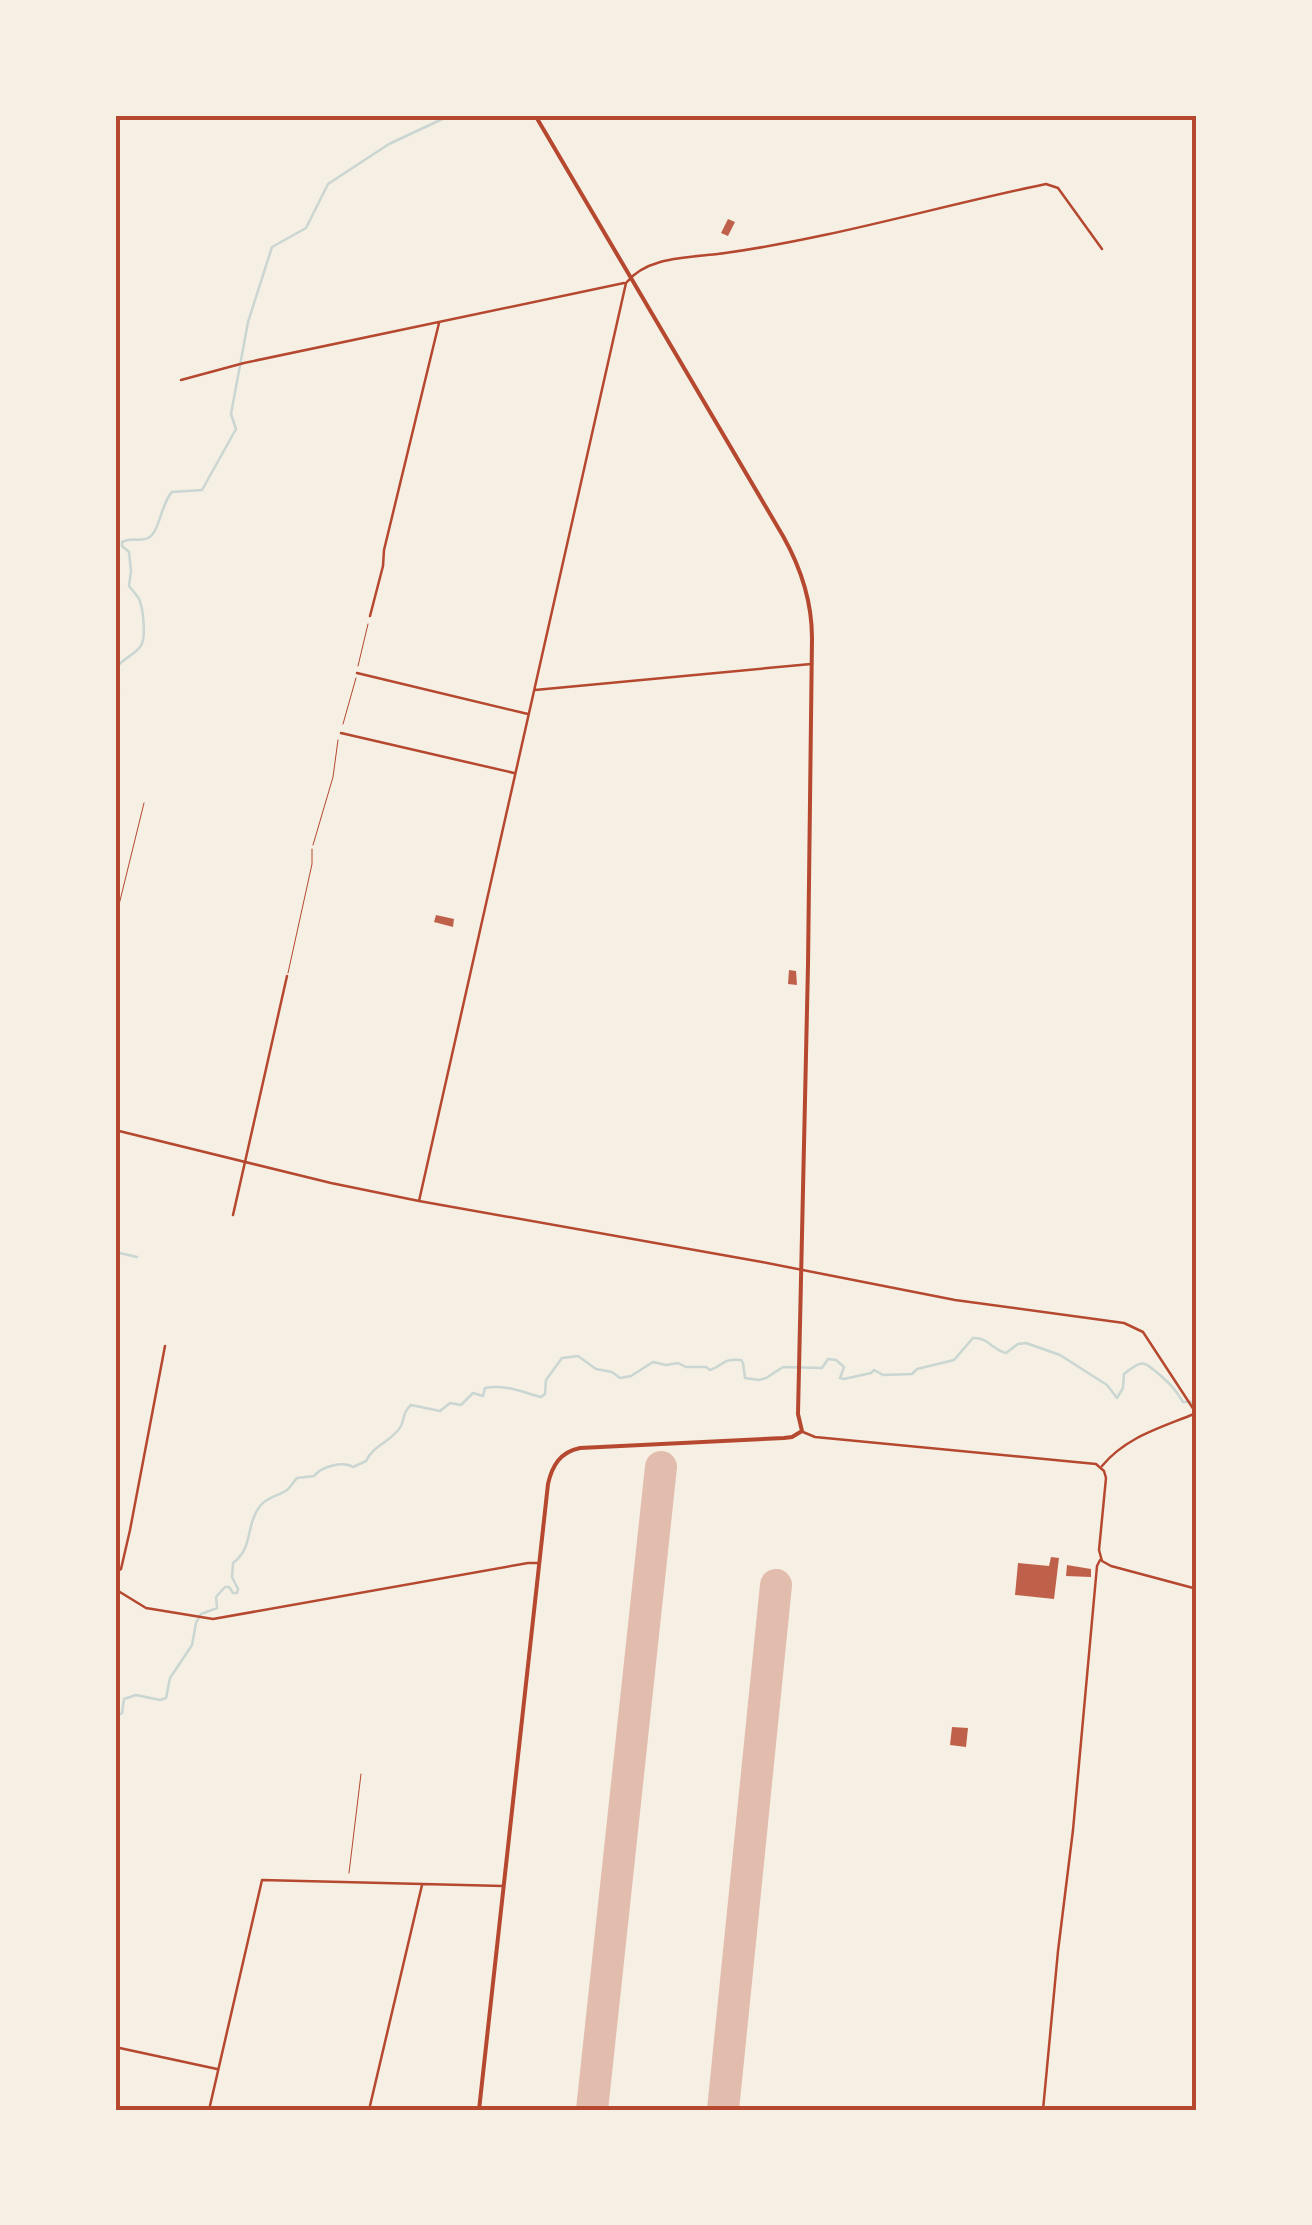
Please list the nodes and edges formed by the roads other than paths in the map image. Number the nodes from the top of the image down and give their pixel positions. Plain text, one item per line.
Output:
1 (534, 115) edge
2 (1102, 249) dead end
3 (630, 277) junction
4 (626, 283) junction
5 (439, 322) junction
6 (181, 380) dead end
7 (370, 616) dead end
8 (812, 664) junction
9 (357, 673) dead end
10 (535, 690) junction
11 (529, 714) junction
12 (341, 733) dead end
13 (516, 773) junction
14 (312, 849) dead end
15 (287, 976) joint
16 (115, 1130) edge
17 (244, 1162) junction
18 (418, 1202) junction
19 (233, 1216) dead end
20 (801, 1270) junction
21 (165, 1346) dead end
22 (1196, 1411) edge
23 (802, 1431) junction
24 (1102, 1468) junction
25 (1100, 1559) junction
26 (539, 1564) junction
27 (115, 1574) edge
28 (115, 1589) edge
29 (1197, 1590) edge
30 (422, 1884) junction
31 (504, 1886) junction
32 (115, 2047) edge
33 (218, 2069) junction
34 (209, 2110) edge
35 (369, 2110) edge
36 (479, 2110) edge
37 (1043, 2110) edge

1 - 3 main road
2 - 3 street
3 - 4 street
3 - 8 main road
4 - 5 street
4 - 10 street
5 - 6 street
5 - 7 street
8 - 10 street
8 - 20 main road
9 - 11 street
10 - 11 street
11 - 13 street
12 - 13 street
13 - 18 street
14 - 15 lane
15 - 17 street
16 - 17 street
17 - 18 street
17 - 19 street
18 - 20 street
20 - 22 street
20 - 23 main road
21 - 27 street
22 - 24 street
23 - 24 street
23 - 26 main road
24 - 25 street
25 - 29 street
25 - 37 street
26 - 28 street
26 - 31 main road
30 - 31 street
30 - 33 street
30 - 35 street
31 - 36 main road
32 - 33 street
33 - 34 street

